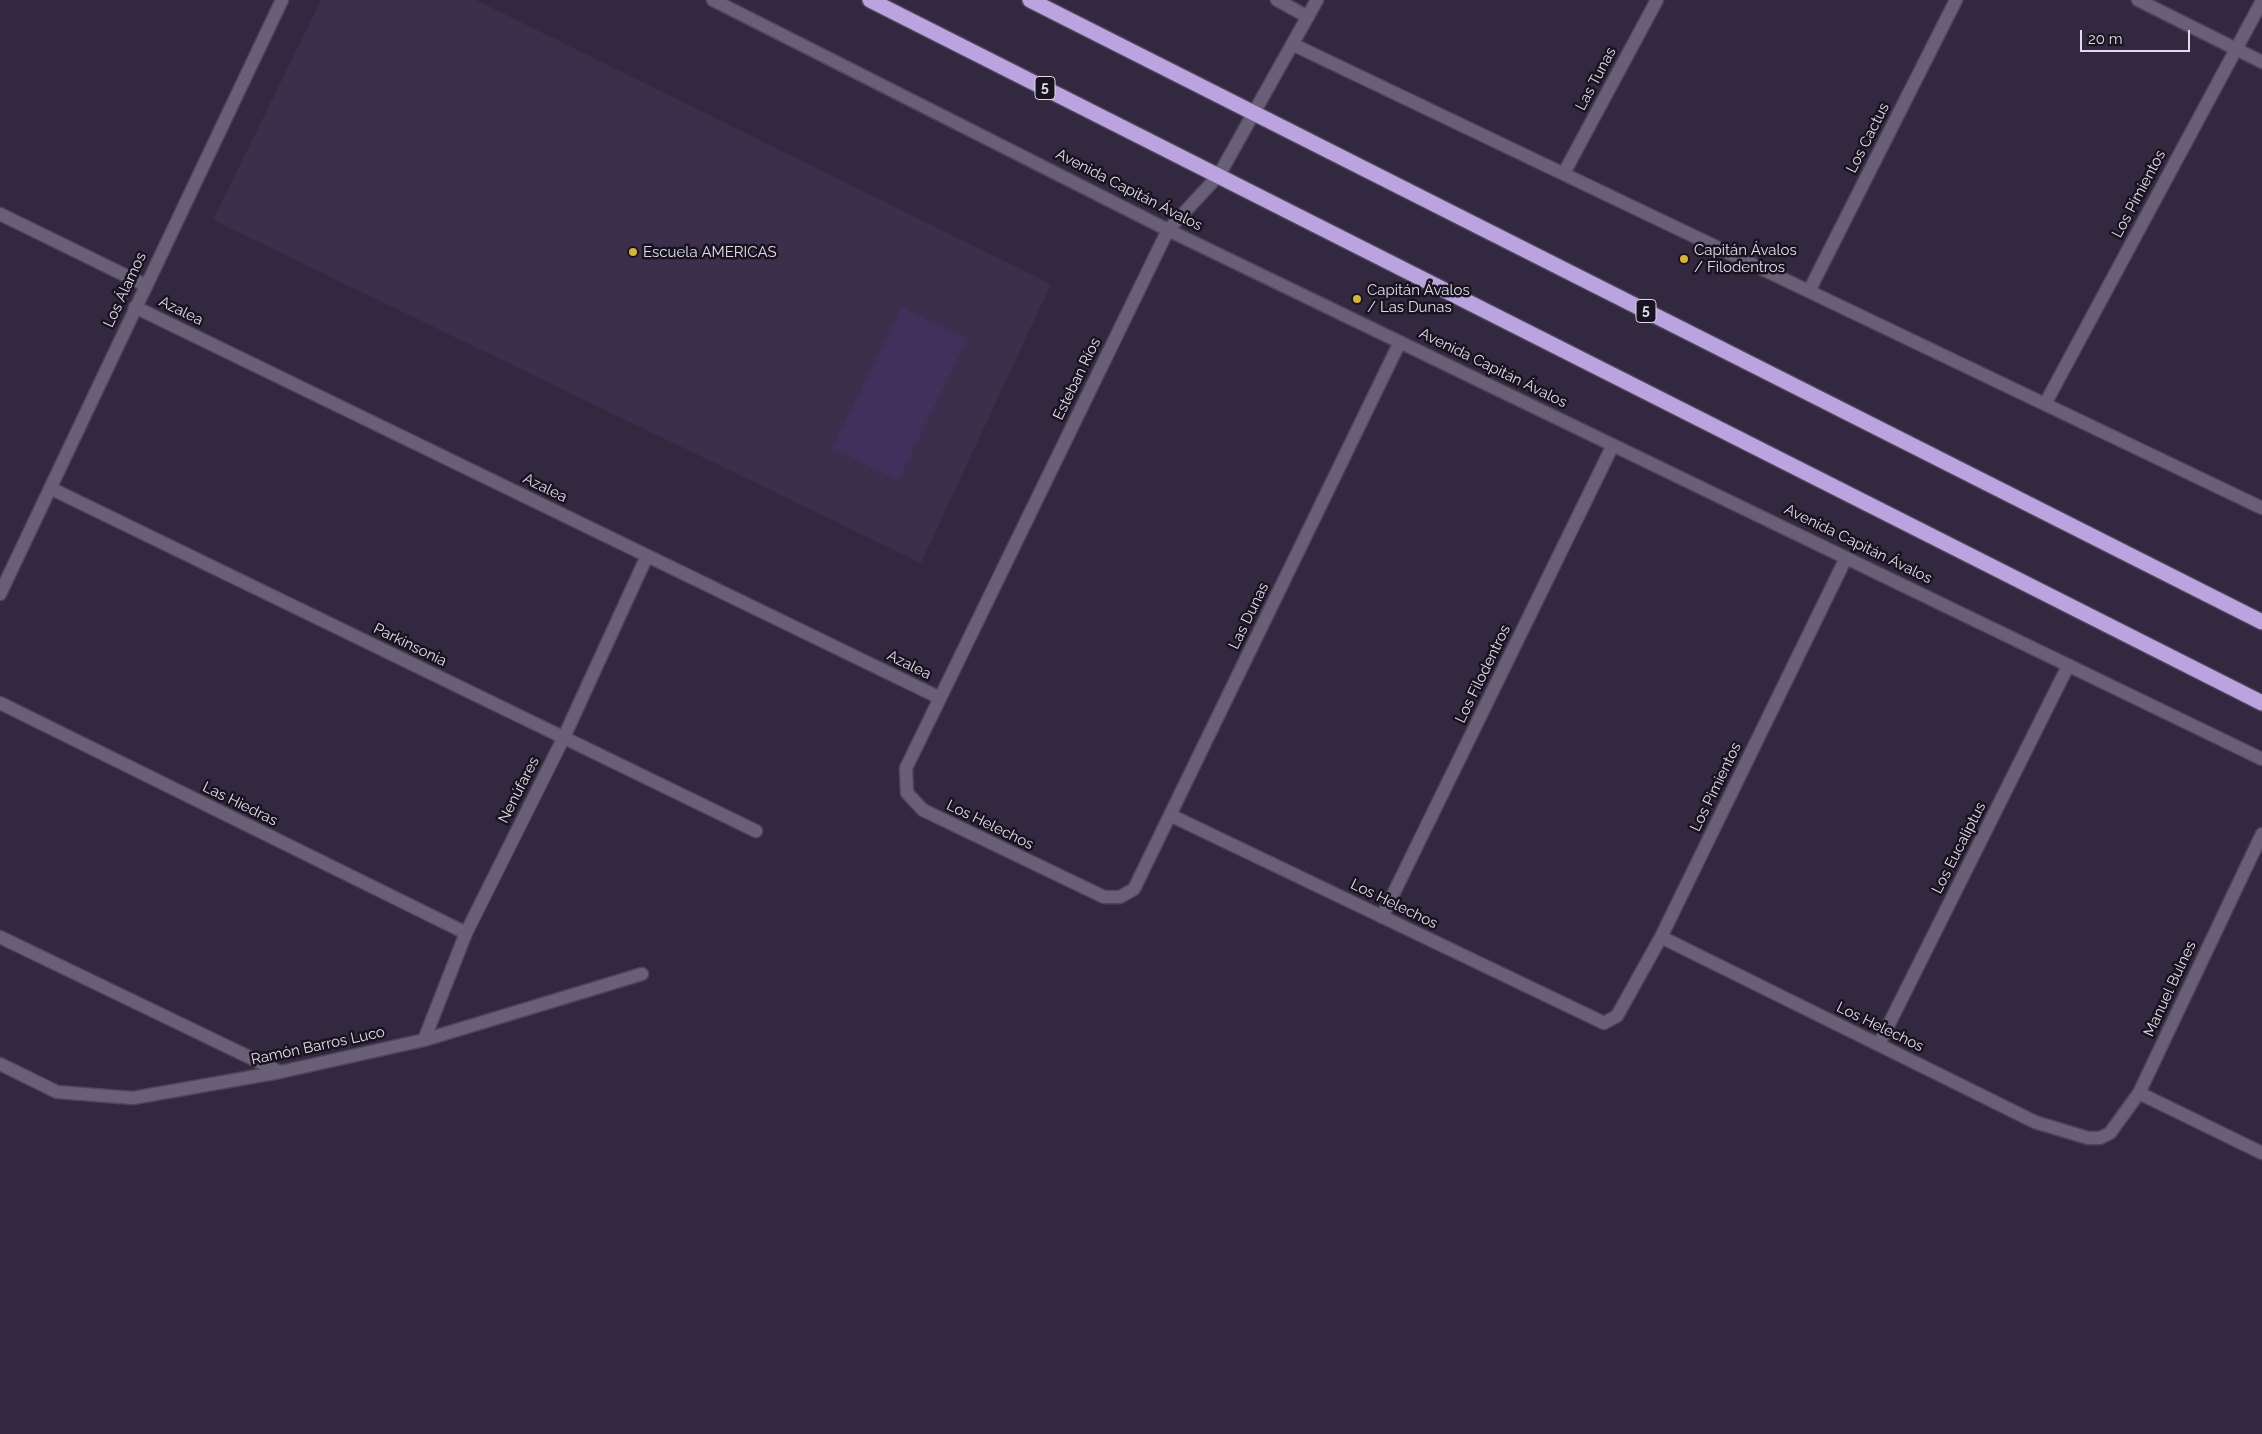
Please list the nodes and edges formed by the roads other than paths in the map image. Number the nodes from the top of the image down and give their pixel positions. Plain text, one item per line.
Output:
1 (282, 0) edge
2 (712, 0) edge
3 (870, 0) edge
4 (1030, 0) edge
5 (1277, 0) edge
6 (1317, 0) edge
7 (1656, 0) edge
8 (1956, 0) edge
9 (2138, 0) edge
10 (2262, 1) edge
11 (1308, 17) junction
12 (1292, 44) junction
13 (2236, 48) junction
14 (2262, 62) edge
15 (1254, 113) junction
16 (1564, 173) junction
17 (1219, 175) junction
18 (0, 214) edge
19 (1168, 230) junction
20 (145, 285) junction
21 (1809, 291) junction
22 (135, 306) junction
23 (1400, 342) junction
24 (2045, 404) junction
25 (1613, 445) junction
26 (50, 488) junction
27 (2262, 508) edge
28 (647, 556) junction
29 (1846, 558) junction
30 (0, 594) edge
31 (2262, 622) edge
32 (2068, 666) junction
33 (940, 698) junction
34 (0, 703) edge
35 (2262, 703) edge
36 (564, 737) junction
37 (2262, 759) edge
38 (907, 793) joint
39 (1170, 815) junction
40 (756, 831) dead end
41 (2262, 834) edge
42 (1120, 897) joint
43 (1382, 917) junction
44 (466, 933) junction
45 (0, 937) edge
46 (1661, 937) junction
47 (642, 974) dead end
48 (1604, 1023) joint
49 (424, 1040) junction
50 (1879, 1044) junction
51 (0, 1064) edge
52 (280, 1072) junction
53 (2139, 1093) junction
54 (2088, 1138) joint
55 (2262, 1153) edge

1 - 20 street, Los Álamos
2 - 19 street, Avenida Capitán Ávalos
3 - 17 highway, 5
4 - 15 highway, 5
5 - 11 street
6 - 11 street, Esteban Ríos
7 - 16 street, Las Tunas
8 - 21 street, Los Cactus
9 - 13 street
10 - 13 street, Los Pimientos
11 - 12 street, Esteban Ríos
12 - 15 street, Esteban Ríos
12 - 16 street
13 - 14 street
13 - 24 street, Los Pimientos
15 - 17 street, Esteban Ríos
15 - 31 highway, 5
16 - 21 street
17 - 19 street, Esteban Ríos
17 - 35 highway, 5
18 - 20 street, Azalea
19 - 23 street, Avenida Capitán Ávalos
19 - 33 street, Esteban Ríos
20 - 22 street, Los Álamos
21 - 24 street
22 - 26 street, Los Álamos
22 - 28 street, Azalea
23 - 25 street, Avenida Capitán Ávalos
23 - 39 street, Las Dunas
24 - 27 street
25 - 29 street, Avenida Capitán Ávalos
25 - 43 street, Los Filodentros
26 - 30 street, Los Álamos
26 - 36 street, Parkinsonia
28 - 33 street, Azalea
28 - 36 street, Nenúfares
29 - 32 street, Avenida Capitán Ávalos
29 - 46 street, Los Pimientos
32 - 37 street, Avenida Capitán Ávalos
32 - 50 street, Los Eucaliptus
33 - 38 street, Esteban Ríos
34 - 44 street, Las Hiedras
36 - 40 street, Parkinsonia
36 - 44 street, Nenúfares
38 - 42 street, Los Helechos
39 - 42 street, Las Dunas
39 - 43 street, Los Helechos
41 - 53 street, Manuel Bulnes
43 - 48 street, Los Helechos
44 - 49 street, Nenúfares
45 - 52 street
46 - 48 street, Los Pimientos
46 - 50 street, Los Helechos
47 - 49 street, Ramón Barros Luco
49 - 52 street, Ramón Barros Luco
50 - 54 street, Los Helechos
51 - 52 street, Ramón Barros Luco
53 - 54 street, Manuel Bulnes
53 - 55 street

